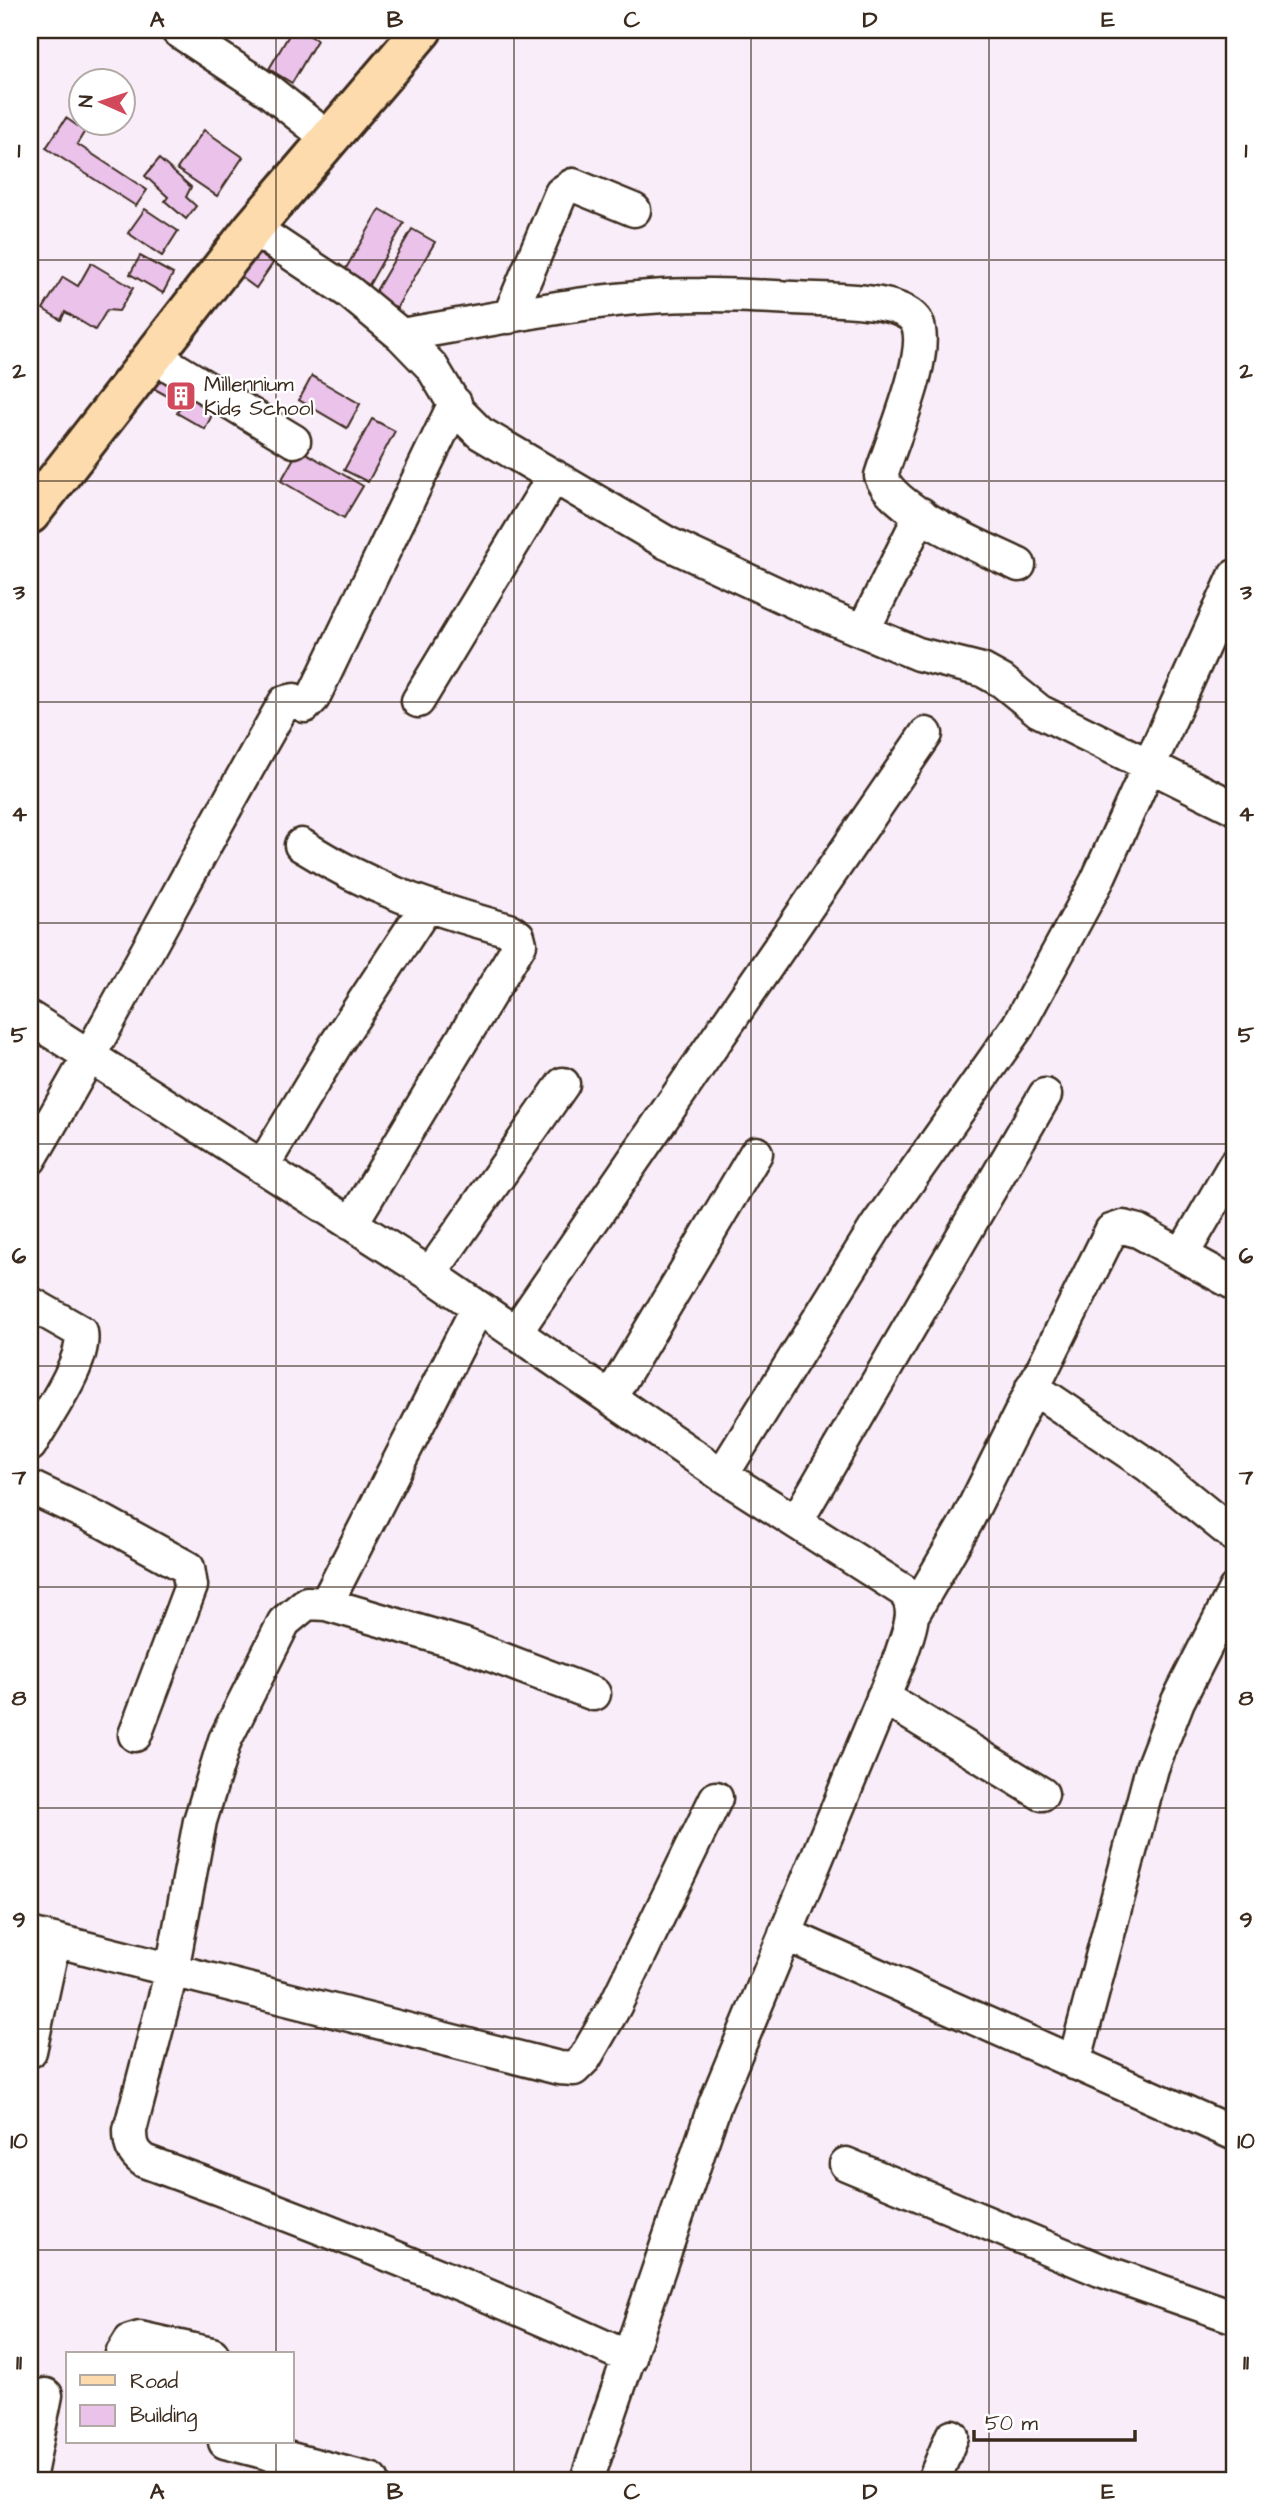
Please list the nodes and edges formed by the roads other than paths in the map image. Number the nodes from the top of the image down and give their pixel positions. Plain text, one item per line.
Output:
1 (177, 30) edge
2 (422, 30) edge
3 (328, 138) junction
4 (634, 210) dead end
5 (253, 228) junction
6 (509, 317) junction
7 (401, 335) junction
8 (154, 356) junction
9 (454, 403) junction
10 (294, 441) dead end
11 (554, 476) junction
12 (30, 514) edge
13 (921, 514) junction
14 (1019, 565) dead end
15 (1235, 576) edge
16 (863, 631) junction
17 (418, 701) dead end
18 (926, 734) dead end
19 (1151, 766) junction
20 (1235, 808) edge
21 (301, 845) dead end
22 (426, 907) junction
23 (30, 1018) edge
24 (90, 1058) junction
25 (563, 1084) dead end
26 (1045, 1094) dead end
27 (755, 1153) dead end
28 (30, 1159) edge
29 (1235, 1164) edge
30 (262, 1167) junction
31 (351, 1224) junction
32 (1182, 1255) junction
33 (430, 1274) junction
34 (1235, 1284) edge
35 (30, 1303) edge
36 (478, 1307) junction
37 (515, 1333) junction
38 (1032, 1387) junction
39 (610, 1398) junction
40 (30, 1445) edge
41 (722, 1475) junction
42 (30, 1487) edge
43 (796, 1522) junction
44 (1235, 1536) edge
45 (1235, 1588) edge
46 (326, 1604) junction
47 (914, 1612) junction
48 (594, 1695) dead end
49 (883, 1697) junction
50 (135, 1735) dead end
51 (1042, 1794) dead end
52 (716, 1798) dead end
53 (785, 1934) junction
54 (42, 1937) edge
55 (172, 1969) junction
56 (30, 2051) edge
57 (1074, 2063) junction
58 (1235, 2134) edge
59 (846, 2164) dead end
60 (1235, 2316) edge
61 (123, 2352) edge
62 (203, 2352) edge
63 (630, 2358) junction
64 (48, 2395) edge
65 (952, 2436) dead end
66 (233, 2444) edge
67 (30, 2474) edge
68 (372, 2480) edge
69 (587, 2480) edge
70 (934, 2480) edge

1 - 3 street
2 - 3 main road
3 - 5 main road
4 - 6 street
5 - 7 street
5 - 8 main road
6 - 7 street
6 - 13 street
7 - 9 street
8 - 10 street
8 - 12 main road
9 - 11 street
9 - 24 street
11 - 16 street
11 - 17 street
13 - 14 street
13 - 16 street
15 - 19 street
16 - 19 street
18 - 37 street
19 - 20 street
19 - 41 street
21 - 22 street
22 - 30 street
22 - 31 street
23 - 24 street
24 - 28 street
24 - 30 street
25 - 33 street
26 - 43 street
27 - 39 street
29 - 32 street
30 - 31 street
31 - 33 street
32 - 34 street
32 - 38 street
33 - 36 street
35 - 40 street
36 - 37 street
36 - 46 street
37 - 39 street
38 - 44 street
38 - 47 street
39 - 41 street
41 - 43 street
42 - 50 street
43 - 47 street
45 - 57 street
46 - 48 street
46 - 55 street
47 - 49 street
49 - 51 street
49 - 53 street
52 - 55 street
53 - 57 street
53 - 63 street
54 - 55 street
54 - 56 street
55 - 63 street
57 - 58 street
59 - 60 street
61 - 62 street
63 - 69 street
64 - 67 street
65 - 70 street
66 - 68 street

